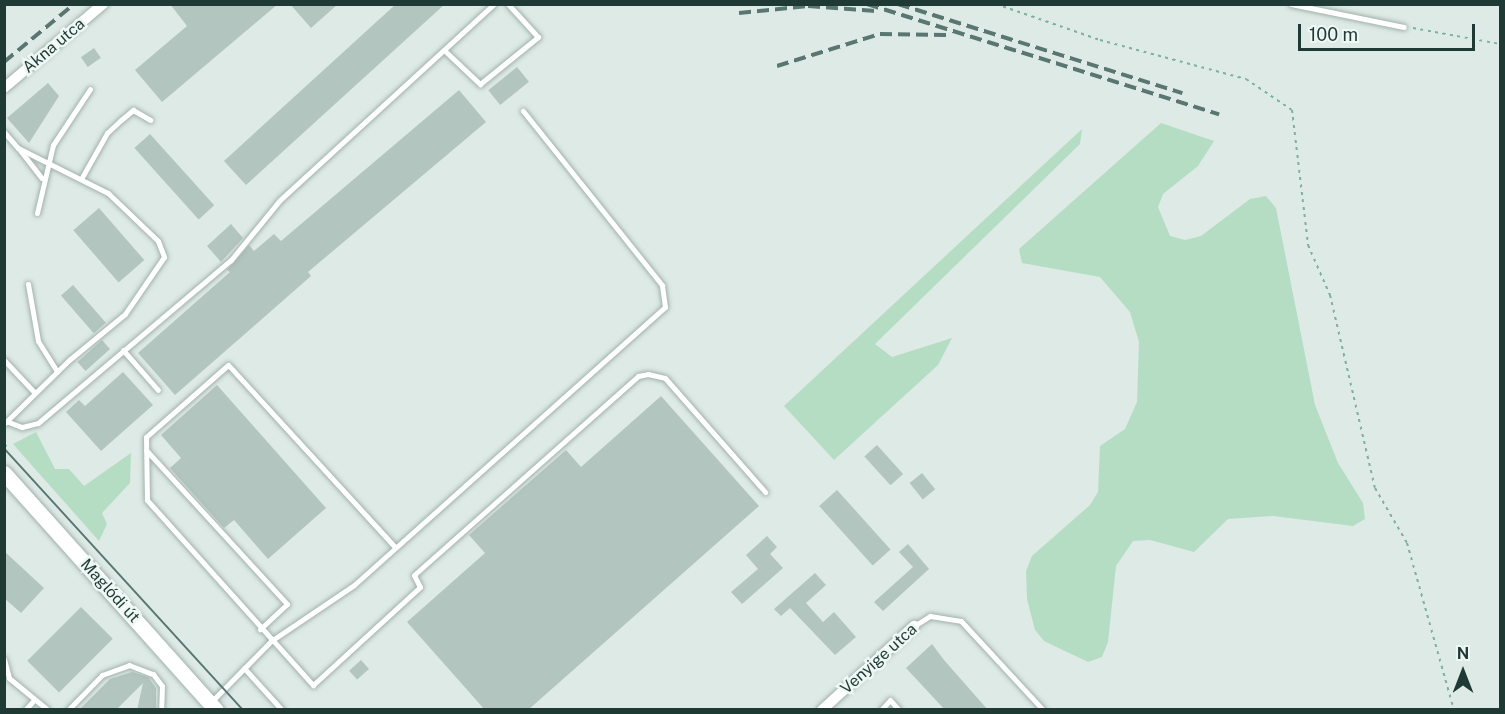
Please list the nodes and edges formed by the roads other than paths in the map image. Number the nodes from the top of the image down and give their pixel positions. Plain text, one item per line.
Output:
1 (494, 4) edge
2 (508, 4) edge
3 (1291, 4) edge
4 (95, 7) edge
5 (1404, 27) road end
6 (444, 50) junction
7 (4, 88) edge
8 (90, 89) dead end
9 (523, 111) dead end
10 (150, 120) dead end
11 (4, 132) edge
12 (18, 148) junction
13 (46, 162) junction
14 (42, 178) junction
15 (81, 179) junction
16 (37, 213) dead end
17 (28, 284) dead end
18 (123, 350) junction
19 (4, 360) edge
20 (57, 371) junction
21 (158, 390) dead end
22 (35, 393) junction
23 (5, 422) edge
24 (146, 450) junction
25 (4, 473) edge
26 (765, 492) dead end
27 (395, 547) junction
28 (914, 626) joint
29 (260, 629) junction
30 (271, 641) junction
31 (4, 659) edge
32 (244, 668) junction
33 (33, 701) junction
34 (213, 707) edge
35 (25, 710) edge
36 (48, 710) edge
37 (68, 710) edge
38 (161, 710) edge
39 (282, 710) edge
40 (822, 710) edge
41 (881, 710) edge
42 (899, 710) edge
43 (1043, 710) edge

1 - 6 lane
2 - 6 lane
3 - 5 lane
4 - 7 street, Akna utca
6 - 18 lane
8 - 13 lane
9 - 27 lane
10 - 15 lane
11 - 12 lane
12 - 13 lane
12 - 14 lane
13 - 14 lane
13 - 15 lane
14 - 16 lane
15 - 20 lane
17 - 20 lane
18 - 21 lane
18 - 23 lane
19 - 22 lane
20 - 22 lane
22 - 23 lane
24 - 27 lane
24 - 29 lane
24 - 29 lane
25 - 34 street, Maglódi út
26 - 30 lane
27 - 30 lane
28 - 40 street, Venyige utca
28 - 43 lane, Venyige utca
29 - 30 lane
30 - 32 lane
31 - 33 lane
32 - 34 lane
32 - 39 lane
33 - 35 lane
33 - 36 lane
37 - 38 lane
41 - 42 lane

